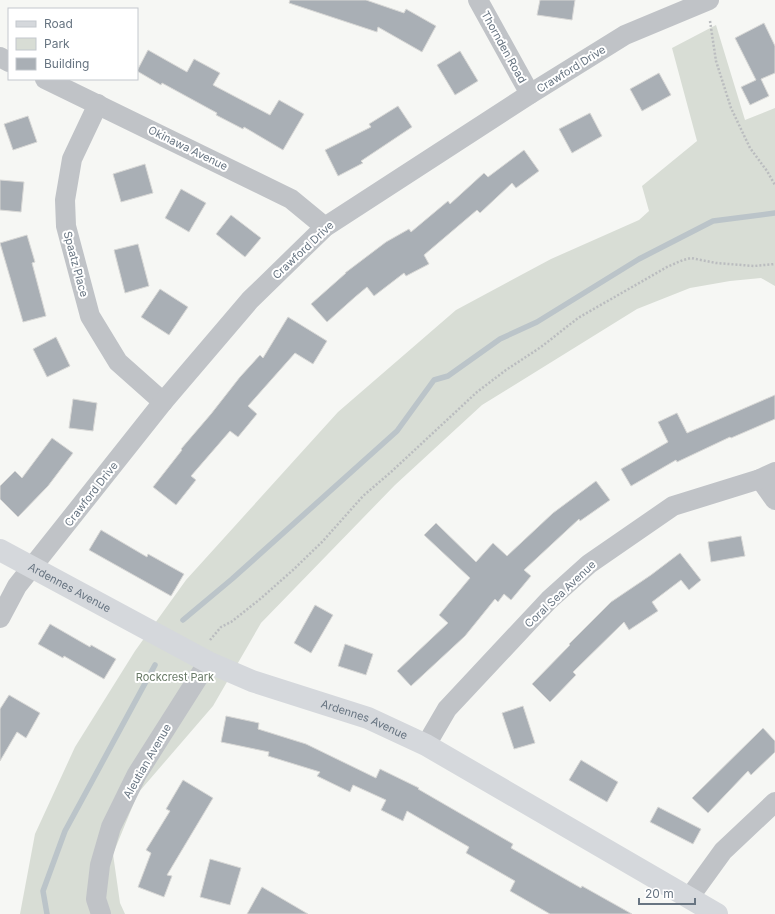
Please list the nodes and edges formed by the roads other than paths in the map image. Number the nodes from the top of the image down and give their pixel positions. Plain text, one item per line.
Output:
1 (478, 0) edge
2 (706, 1) edge
3 (47, 80) edge
4 (530, 94) junction
5 (98, 104) junction
6 (325, 227) junction
7 (163, 402) junction
8 (767, 476) edge
9 (775, 500) edge
10 (0, 550) edge
11 (32, 567) junction
12 (0, 618) edge
13 (202, 659) junction
14 (426, 745) junction
15 (775, 802) edge
16 (689, 898) junction
17 (101, 914) edge
18 (717, 914) edge

1 - 4 street, Thornden Road
2 - 4 street, Crawford Drive
3 - 5 street, Okinawa Avenue
4 - 6 street, Crawford Drive
5 - 6 street, Okinawa Avenue
5 - 7 street, Spaatz Place
6 - 7 street, Crawford Drive
7 - 11 street, Crawford Drive
8 - 9 street
8 - 14 street, Coral Sea Avenue
10 - 11 street, Ardennes Avenue
11 - 12 street, Crawford Drive
11 - 13 street, Ardennes Avenue
13 - 14 street, Ardennes Avenue
13 - 17 street, Aleutian Avenue
14 - 16 street, Ardennes Avenue
15 - 16 street
16 - 18 street, Ardennes Avenue

